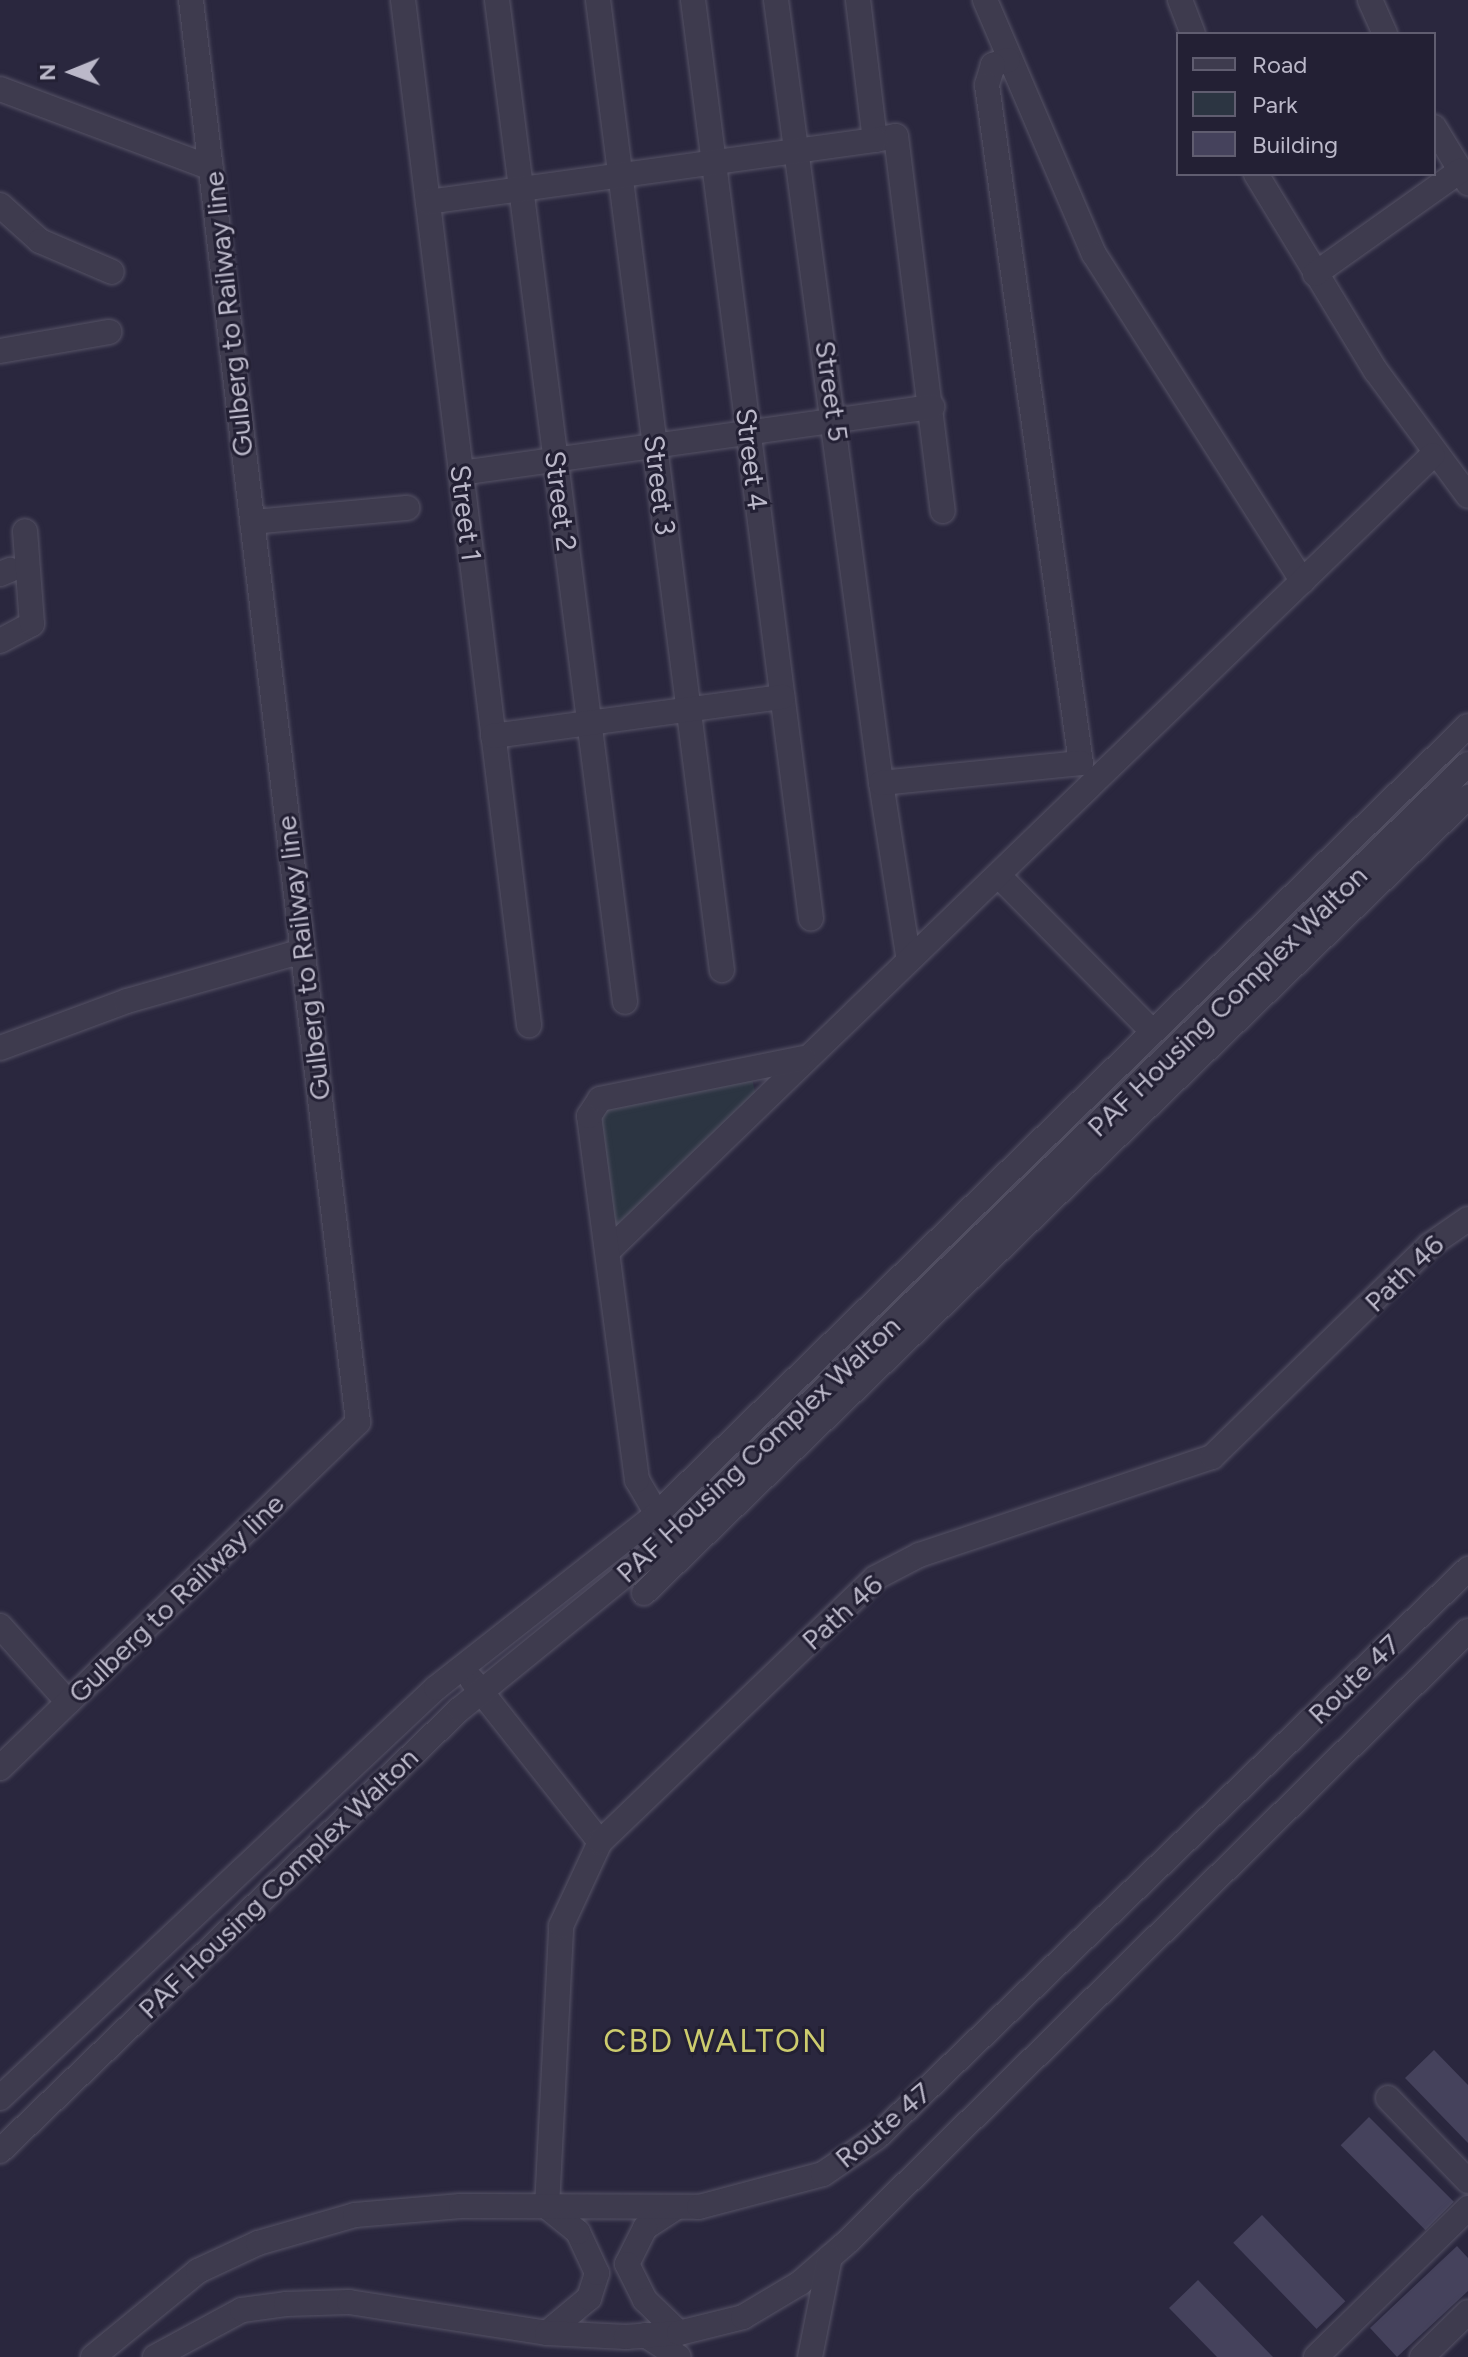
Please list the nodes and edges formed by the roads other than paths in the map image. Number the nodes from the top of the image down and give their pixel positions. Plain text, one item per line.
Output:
1 (191, 0) edge
2 (403, 0) edge
3 (497, 0) edge
4 (598, 0) edge
5 (693, 0) edge
6 (776, 0) edge
7 (858, 0) edge
8 (985, 0) edge
9 (1180, 0) edge
10 (1377, 2) edge
11 (1192, 32) edge
12 (1384, 32) edge
13 (1008, 60) junction
14 (0, 89) edge
15 (1436, 130) edge
16 (875, 140) junction
17 (796, 149) junction
18 (714, 162) junction
19 (211, 168) junction
20 (620, 175) junction
21 (1257, 176) edge
22 (1464, 177) edge
23 (521, 189) junction
24 (428, 202) junction
25 (0, 205) edge
26 (112, 272) dead end
27 (1315, 274) junction
28 (109, 332) dead end
29 (0, 351) edge
30 (932, 407) junction
31 (836, 420) junction
32 (749, 433) junction
33 (655, 446) junction
34 (1433, 455) junction
35 (556, 460) junction
36 (461, 473) junction
37 (1468, 496) edge
38 (407, 508) dead end
39 (943, 511) dead end
40 (252, 522) junction
41 (25, 531) dead end
42 (1302, 581) junction
43 (0, 641) edge
44 (782, 697) junction
45 (689, 710) junction
46 (589, 723) junction
47 (1468, 726) edge
48 (493, 736) junction
49 (1468, 764) edge
50 (1088, 772) junction
51 (881, 783) junction
52 (1468, 797) edge
53 (1000, 877) junction
54 (811, 918) dead end
55 (302, 951) junction
56 (908, 955) junction
57 (722, 970) dead end
58 (625, 1002) dead end
59 (529, 1025) dead end
60 (1150, 1029) junction
61 (0, 1048) edge
62 (803, 1058) junction
63 (1468, 1219) edge
64 (608, 1251) junction
65 (656, 1515) junction
66 (680, 1543) junction
67 (1468, 1569) edge
68 (644, 1593) dead end
69 (0, 1626) edge
70 (1468, 1631) edge
71 (463, 1666) junction
72 (480, 1692) junction
73 (68, 1702) junction
74 (0, 1768) edge
75 (600, 1842) junction
76 (0, 2098) edge
77 (1388, 2098) dead end
78 (0, 2151) edge
79 (1468, 2181) edge
80 (547, 2207) junction
81 (677, 2207) junction
82 (1468, 2208) edge
83 (830, 2257) junction
84 (1468, 2312) edge
85 (547, 2333) junction
86 (679, 2345) edge
87 (93, 2357) edge
88 (155, 2357) edge
89 (810, 2357) edge
90 (1316, 2357) edge
91 (1422, 2357) edge

1 - 19 street, Gulberg to Railway line
2 - 24 street, Street 1
3 - 23 street, Street 2
4 - 20 street, Street 3
5 - 18 street, Street 4
6 - 17 street, Street 5
7 - 16 street
8 - 13 street
9 - 11 street
10 - 12 street
13 - 42 street
13 - 50 street
14 - 19 street
15 - 22 street
16 - 17 street
16 - 30 street
17 - 18 street
17 - 31 street, Street 5
18 - 20 street
18 - 32 street, Street 4
19 - 40 street, Gulberg to Railway line
20 - 23 street
20 - 33 street, Street 3
21 - 27 street
22 - 27 street
23 - 24 street
23 - 35 street, Street 2
24 - 36 street, Street 1
25 - 26 street
27 - 34 street
28 - 29 street
30 - 31 street
30 - 39 street
31 - 32 street
31 - 51 street, Street 5
32 - 33 street
32 - 44 street, Street 4
33 - 35 street
33 - 45 street, Street 3
34 - 37 street
34 - 42 street
35 - 36 street
35 - 46 street, Street 2
36 - 48 street, Street 1
38 - 40 street
40 - 55 street, Gulberg to Railway line
41 - 43 street
42 - 50 street
44 - 45 street
44 - 54 street, Street 4
45 - 46 street
45 - 57 street, Street 3
46 - 48 street
46 - 58 street, Street 2
47 - 60 street, PAF Housing Complex Walton
48 - 59 street, Street 1
49 - 66 street, PAF Housing Complex Walton
50 - 51 street
50 - 53 street
51 - 56 street, Street 5
52 - 66 street
53 - 56 street
53 - 60 street
55 - 61 street
55 - 73 street, Gulberg to Railway line
56 - 62 street
60 - 65 street, PAF Housing Complex Walton
62 - 64 street
62 - 64 street
63 - 75 street, Path 46
64 - 65 street
65 - 66 street
65 - 71 street, PAF Housing Complex Walton
66 - 68 street
66 - 72 street, PAF Housing Complex Walton
67 - 81 street, Route 47
69 - 73 street
70 - 83 street, Route 47
71 - 72 street
71 - 76 street, PAF Housing Complex Walton
72 - 75 street
72 - 78 street, PAF Housing Complex Walton
73 - 74 street, Gulberg to Railway line
75 - 80 street, Path 46
77 - 79 street
80 - 81 street, Route 47
80 - 85 street
80 - 87 street, Route 47
81 - 86 street
82 - 90 street
83 - 86 street, Route 47
83 - 89 street
84 - 91 street
85 - 86 street, Route 47
85 - 88 street, Route 47

